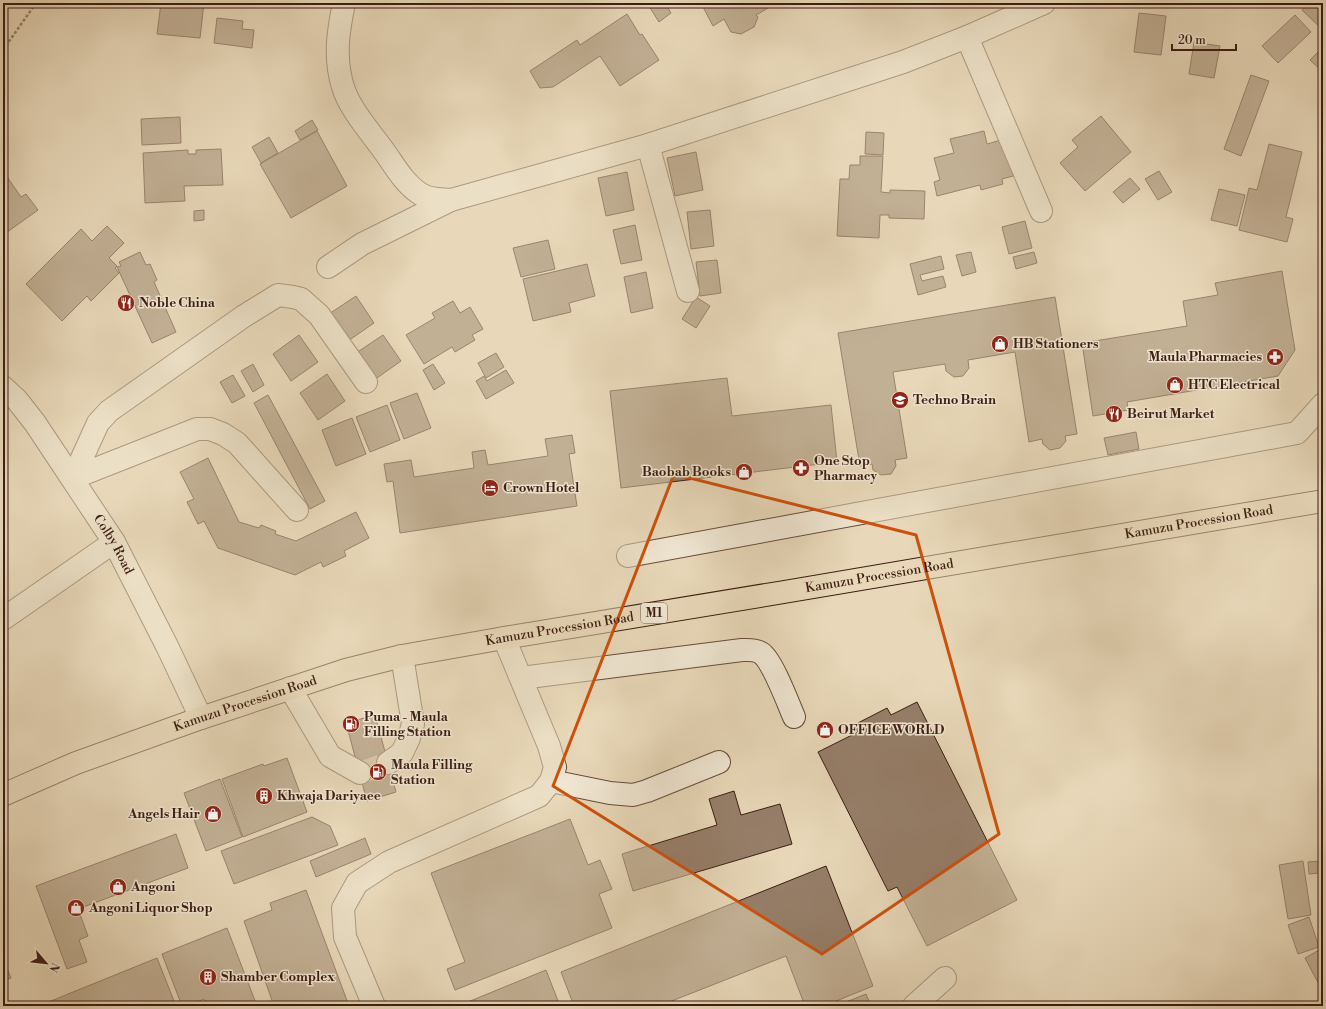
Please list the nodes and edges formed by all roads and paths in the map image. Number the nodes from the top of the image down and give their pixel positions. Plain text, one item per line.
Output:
1 (36, 3) edge
2 (344, 3) edge
3 (1044, 3) edge
4 (967, 37) junction
5 (3, 50) edge
6 (648, 145) junction
7 (451, 200) junction
8 (1041, 211) dead end
9 (328, 267) dead end
10 (688, 291) dead end
11 (366, 382) dead end
12 (3, 386) edge
13 (1323, 404) edge
14 (73, 478) junction
15 (1323, 501) edge
16 (297, 510) dead end
17 (114, 542) junction
18 (628, 556) dead end
19 (3, 619) edge
20 (504, 638) junction
21 (402, 656) junction
22 (520, 678) junction
23 (290, 688) junction
24 (794, 717) dead end
25 (201, 718) junction
26 (719, 762) dead end
27 (388, 763) tunnel mouth
28 (360, 773) dead end
29 (552, 781) junction
30 (3, 795) edge
31 (944, 978) dead end
32 (374, 1006) edge
33 (914, 1006) edge

1 - 5 path
2 - 7 street
3 - 4 street
4 - 6 street
4 - 8 street
6 - 7 street
6 - 10 street
7 - 9 street
11 - 14 street
12 - 14 street, Colby Road
13 - 18 street
14 - 16 street
14 - 17 street, Colby Road
15 - 20 highway, Kamuzu Procession Road / M1
17 - 19 street
17 - 25 street, Colby Road
20 - 21 highway, Kamuzu Procession Road / M1
20 - 22 street
21 - 23 highway, Kamuzu Procession Road / M1
21 - 27 street
22 - 24 street
22 - 29 street
23 - 25 highway, Kamuzu Procession Road / M1
23 - 28 street
25 - 30 highway, Kamuzu Procession Road / M1
26 - 29 street
29 - 32 street
31 - 33 street

